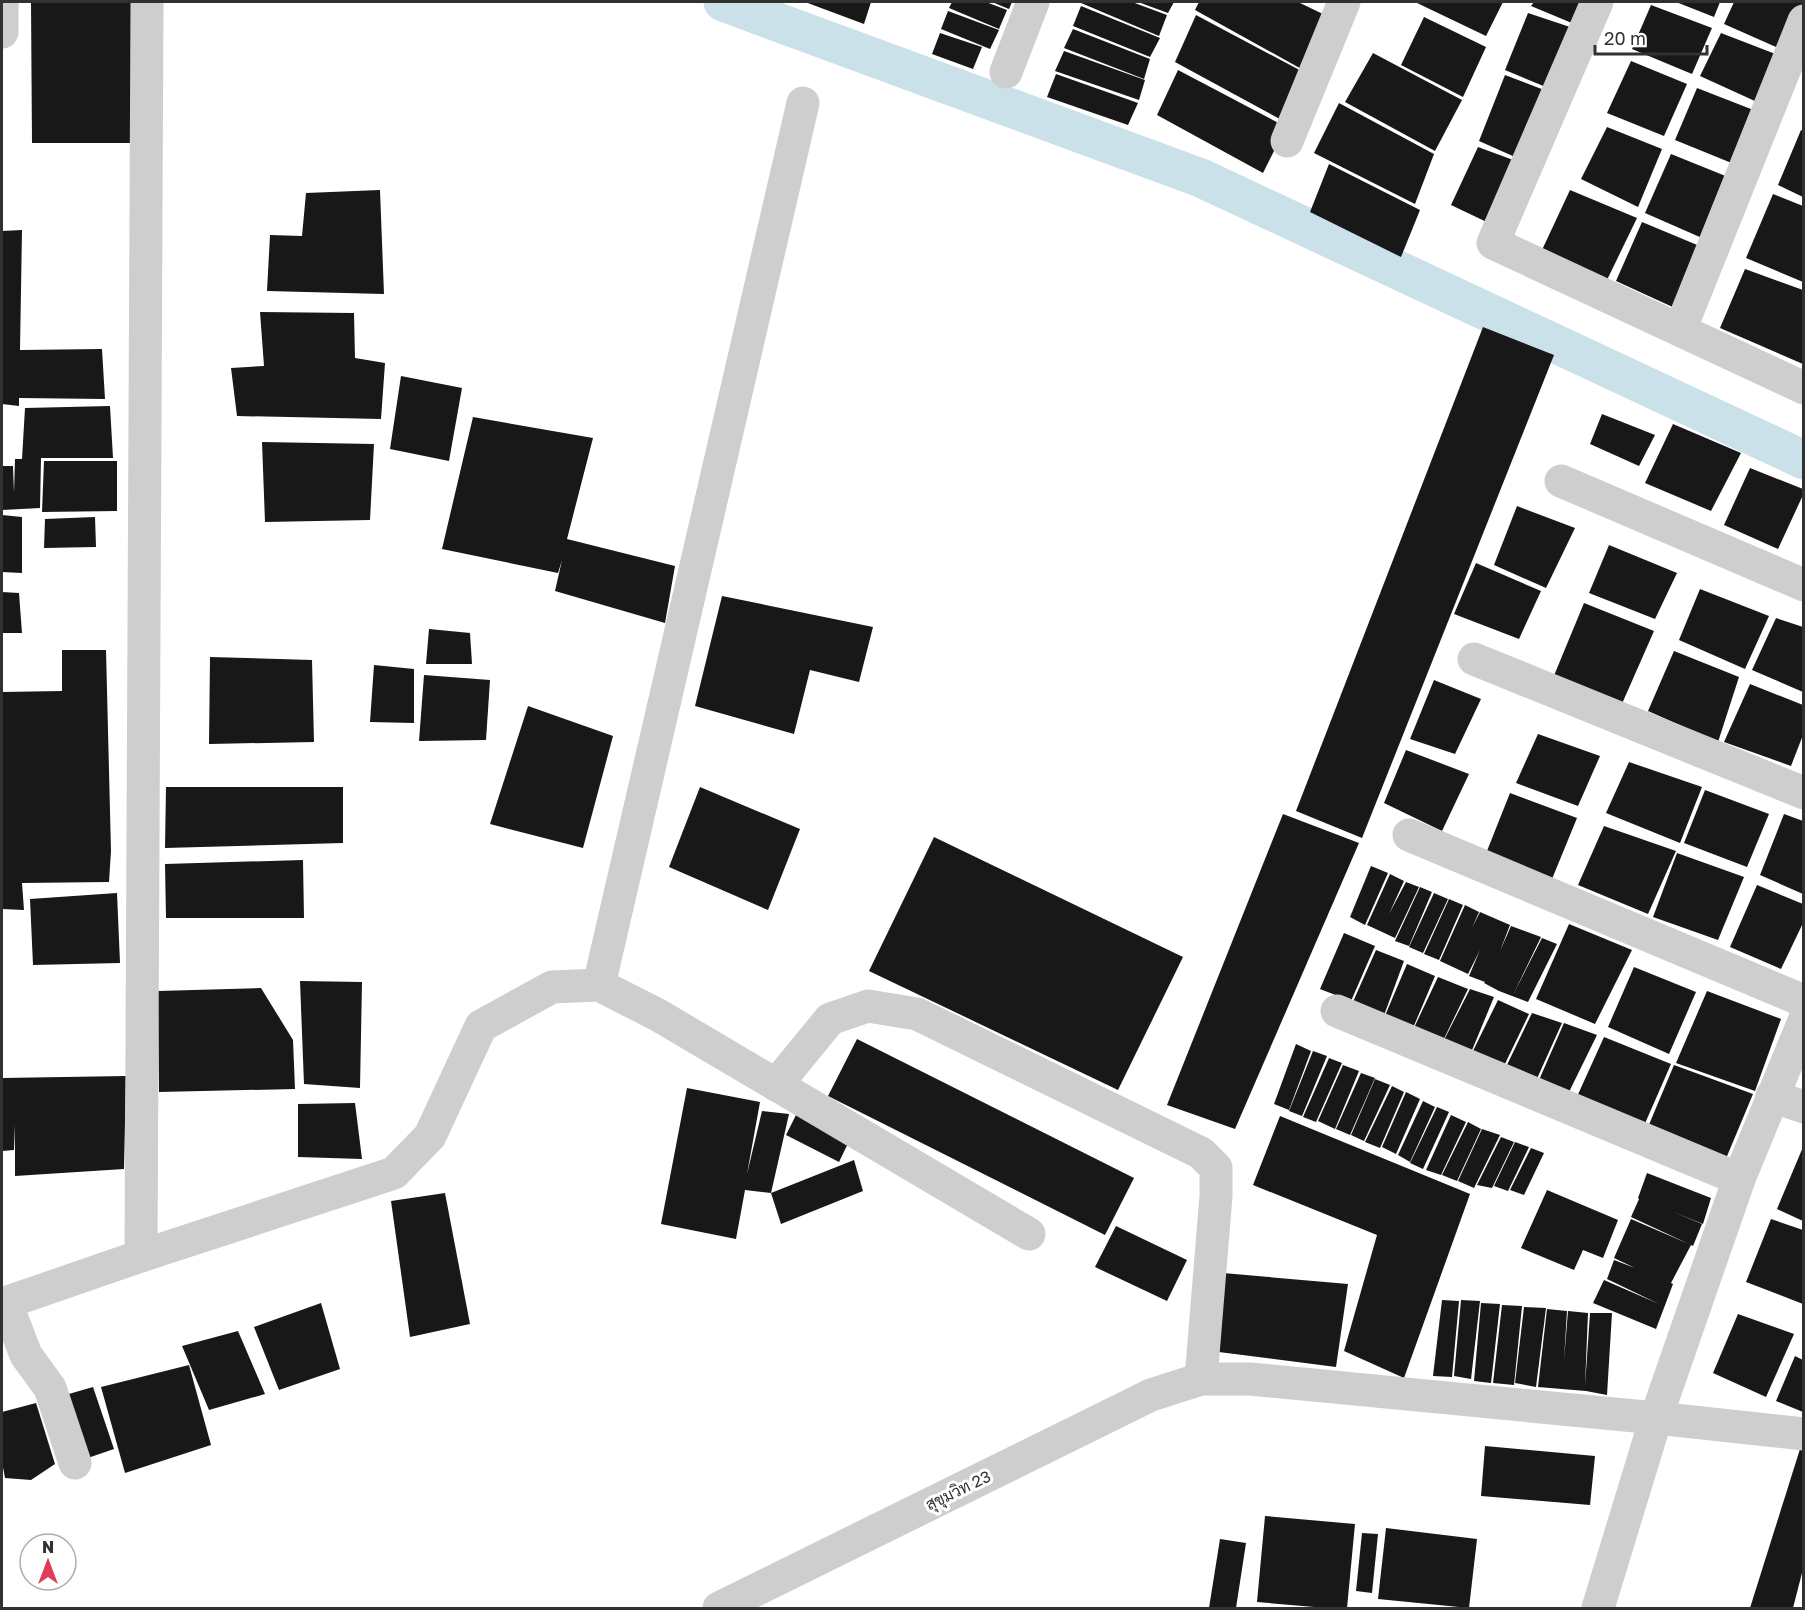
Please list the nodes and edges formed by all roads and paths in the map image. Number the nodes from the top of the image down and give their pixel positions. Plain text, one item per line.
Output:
1 (2, 2) edge
2 (147, 2) edge
3 (1033, 2) edge
4 (1344, 2) edge
5 (1597, 2) edge
6 (1803, 21) edge
7 (2, 32) edge
8 (1006, 72) dead end
9 (803, 103) dead end
10 (1287, 141) dead end
11 (1680, 330) junction
12 (1803, 388) edge
13 (1561, 481) dead end
14 (1803, 585) edge
15 (1474, 659) dead end
16 (1803, 793) edge
17 (1409, 835) dead end
18 (599, 985) junction
19 (1803, 1001) edge
20 (1338, 1011) dead end
21 (1803, 1020) edge
22 (776, 1085) junction
23 (1772, 1096) junction
24 (1803, 1107) edge
25 (1739, 1179) junction
26 (1029, 1234) dead end
27 (141, 1256) junction
28 (4, 1304) edge
29 (1201, 1379) junction
30 (1656, 1418) junction
31 (1803, 1434) edge
32 (75, 1463) dead end
33 (719, 1608) edge
34 (1598, 1608) edge

1 - 7 street
2 - 27 street
3 - 8 street
4 - 10 street
5 - 11 street
6 - 11 street
9 - 18 street
11 - 12 street
13 - 14 street
15 - 16 street
17 - 19 street
18 - 22 street
18 - 27 street
20 - 25 street
21 - 23 street
22 - 26 street
22 - 29 street
23 - 24 street
23 - 25 street
25 - 30 street
27 - 28 street
28 - 32 street
29 - 30 street, สุขุมวิท 23
29 - 33 street, สุขุมวิท 23
30 - 31 street, สุขุมวิท 23
30 - 34 street

